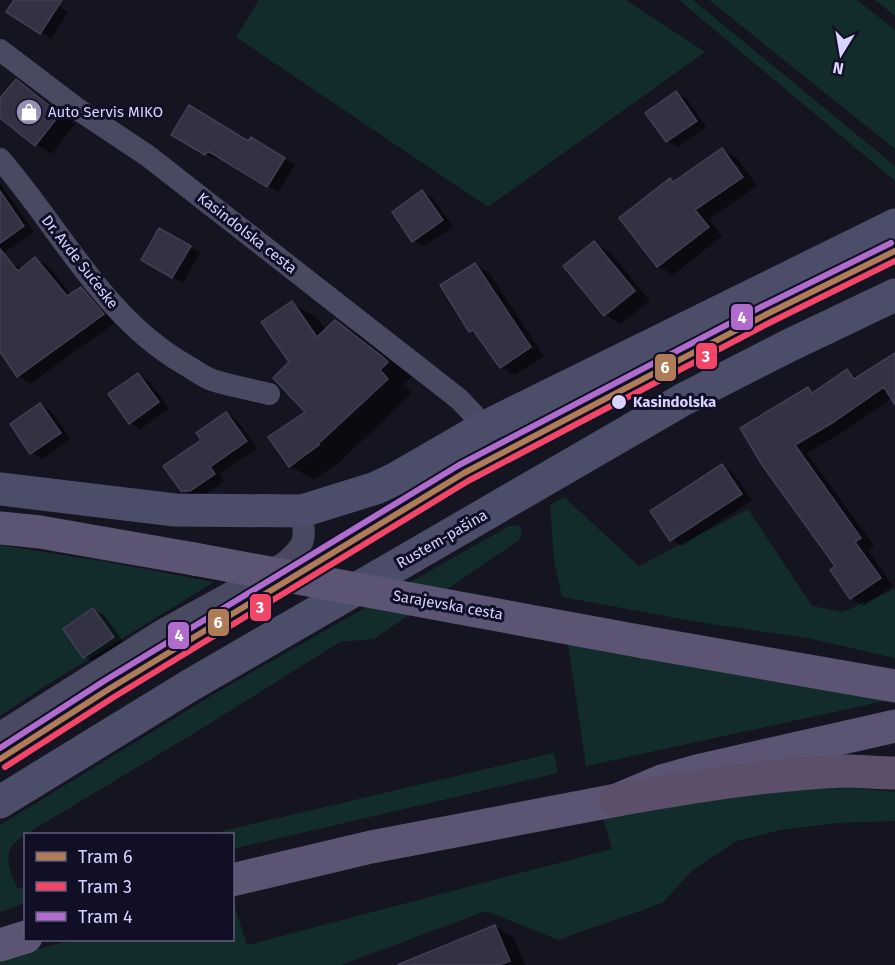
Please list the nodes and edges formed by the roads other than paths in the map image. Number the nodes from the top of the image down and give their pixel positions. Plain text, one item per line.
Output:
1 (0, 50) edge
2 (0, 159) edge
3 (895, 225) edge
4 (895, 295) edge
5 (269, 394) dead end
6 (483, 428) junction
7 (0, 489) edge
8 (302, 511) junction
9 (0, 528) edge
10 (895, 686) edge
11 (895, 726) edge
12 (0, 733) edge
13 (895, 773) edge
14 (617, 800) junction
15 (0, 802) edge
16 (234, 880) edge
17 (24, 938) edge
18 (0, 945) edge

1 - 6 street, Kasindolska cesta
2 - 5 street, Dr. Avde Sućeske
3 - 6 main road
4 - 15 main road, Rustem-pašina
6 - 8 main road
7 - 8 main road
8 - 12 street
9 - 10 main road, Sarajevska cesta, bridge
11 - 14 main road
13 - 14 highway
14 - 16 main road
17 - 18 main road

